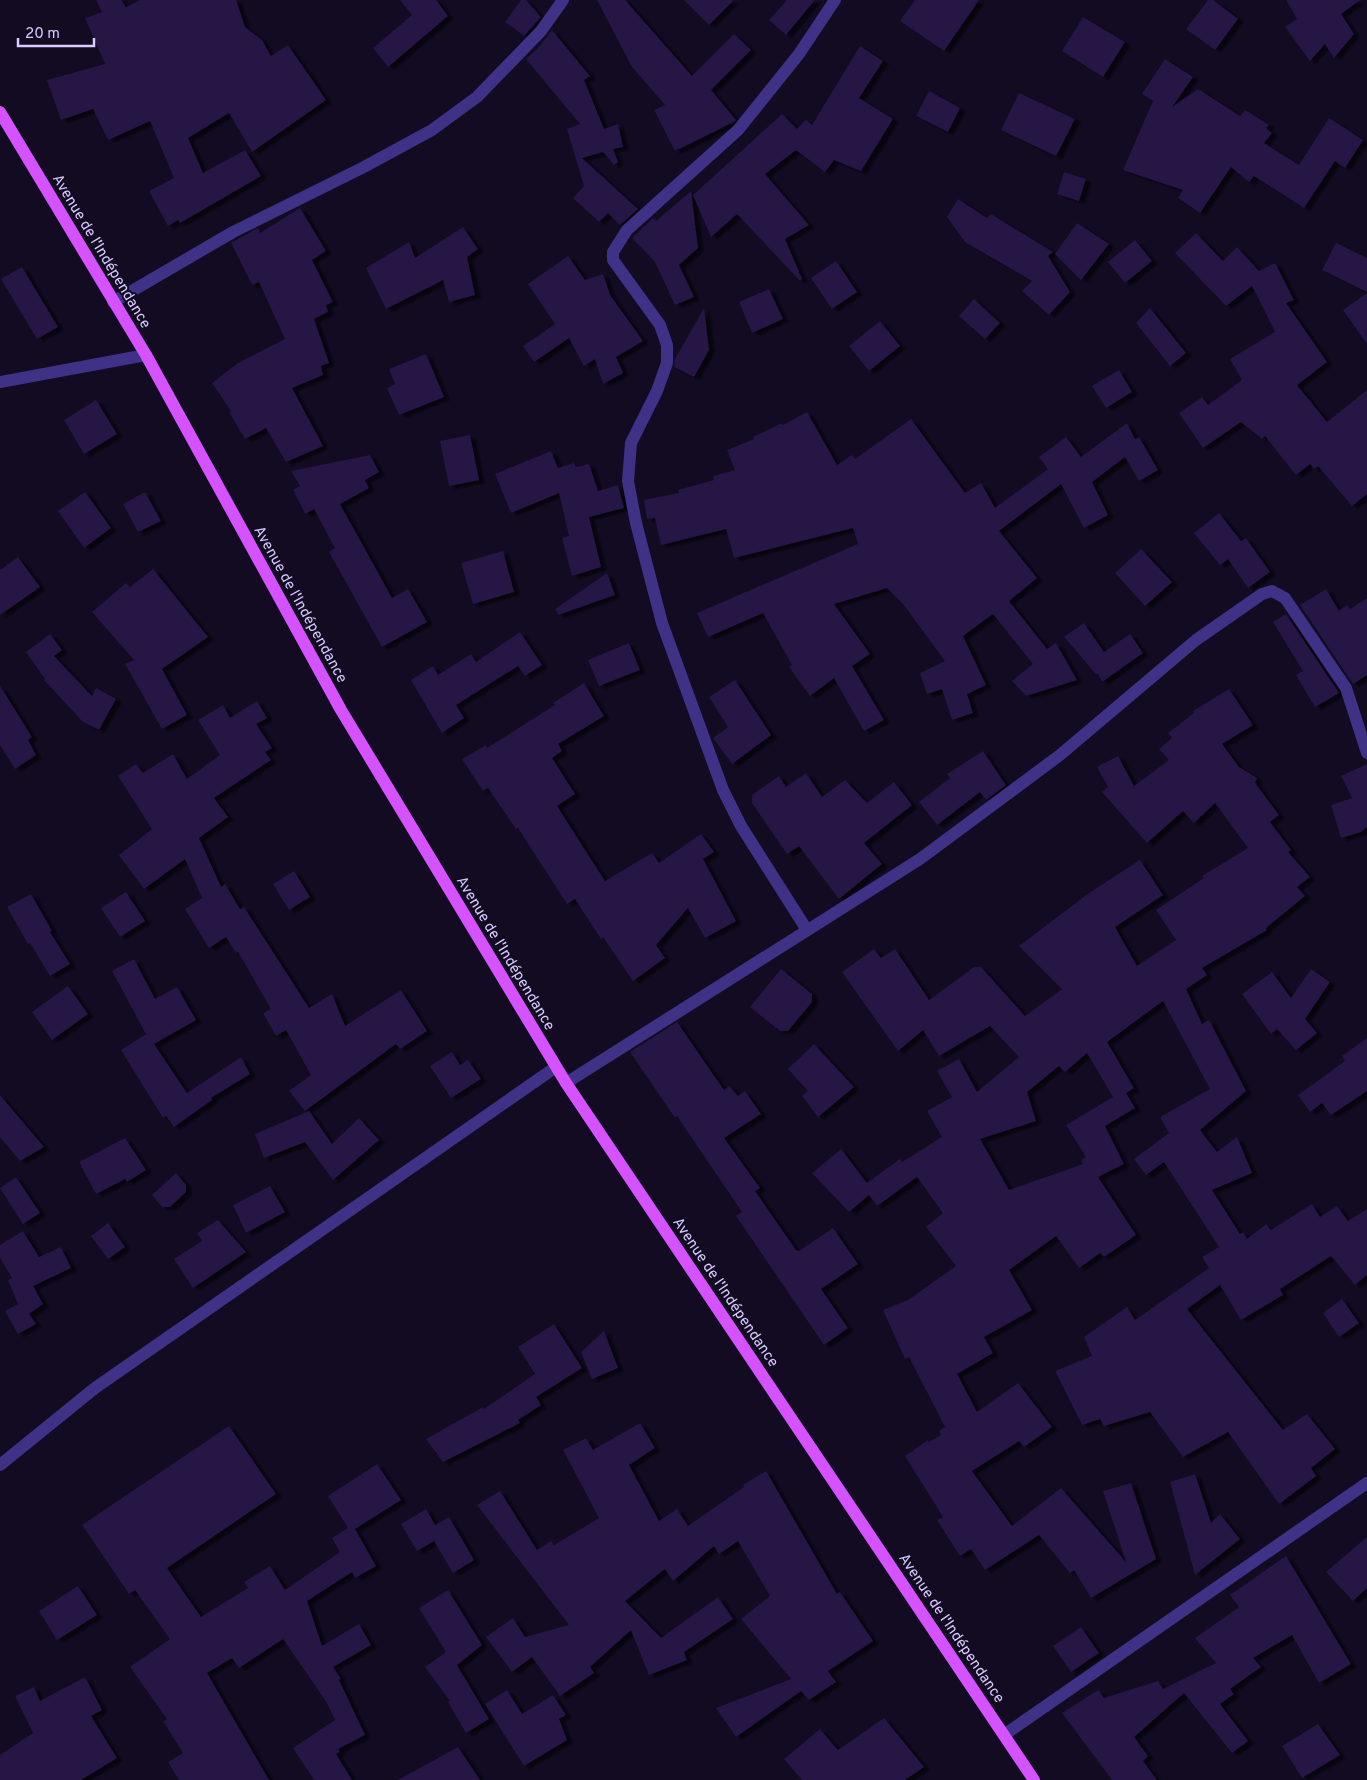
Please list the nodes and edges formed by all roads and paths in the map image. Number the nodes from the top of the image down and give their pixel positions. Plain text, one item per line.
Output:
1 (563, 0) edge
2 (835, 0) edge
3 (0, 112) edge
4 (113, 302) junction
5 (146, 355) junction
6 (0, 382) edge
7 (1367, 753) edge
8 (807, 930) junction
9 (556, 1067) junction
10 (566, 1083) junction
11 (0, 1465) edge
12 (1367, 1483) edge
13 (1004, 1735) junction
14 (1034, 1780) edge

1 - 4 street
2 - 8 street
3 - 4 main road, Avenue de l'Indépendance
4 - 5 main road, Avenue de l'Indépendance
5 - 6 street
5 - 9 main road, Avenue de l'Indépendance
7 - 8 street
8 - 10 street
9 - 10 main road, Avenue de l'Indépendance
9 - 11 street
10 - 13 main road, Avenue de l'Indépendance
12 - 13 street
13 - 14 main road, Avenue de l'Indépendance

